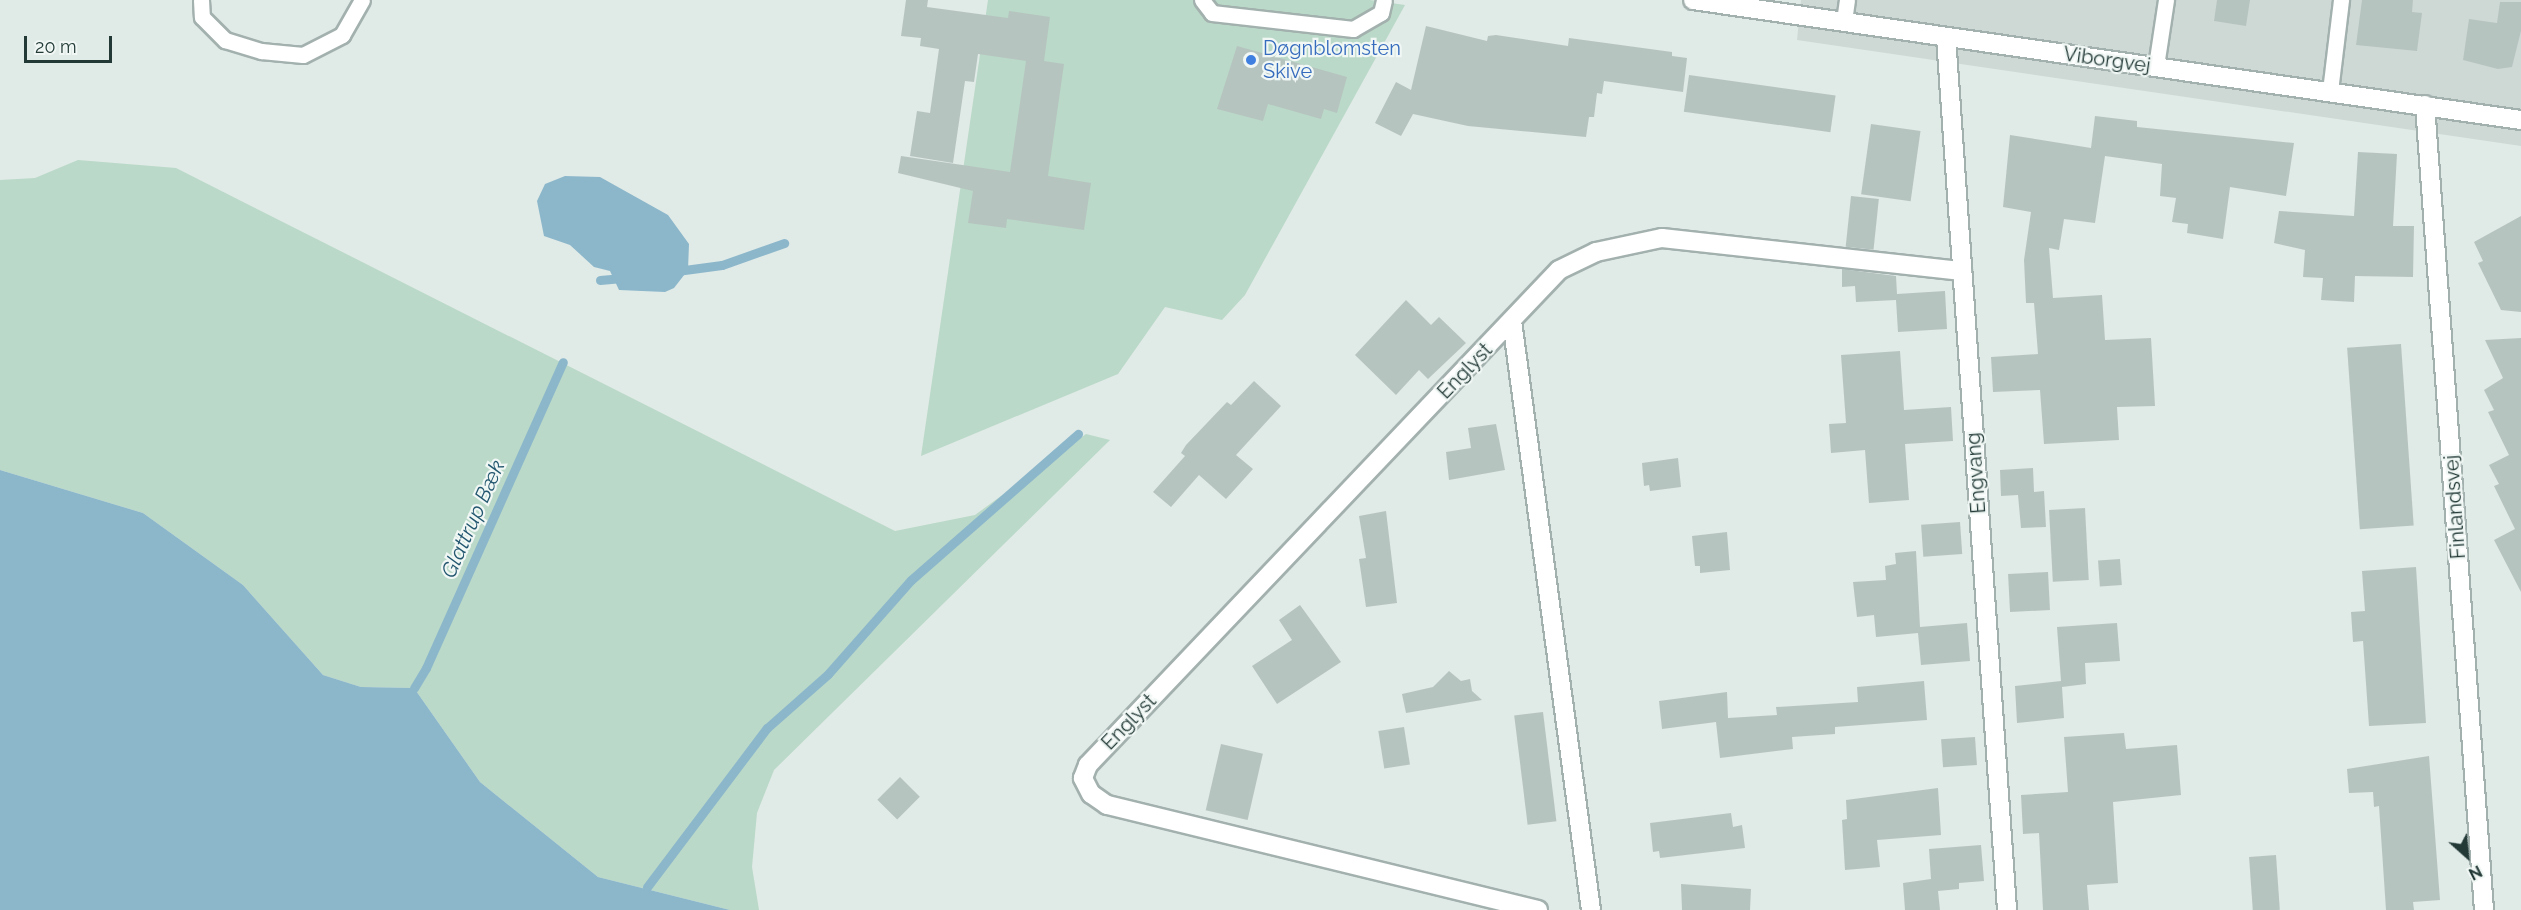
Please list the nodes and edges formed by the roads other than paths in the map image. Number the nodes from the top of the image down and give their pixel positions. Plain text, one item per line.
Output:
1 (201, 0) edge
2 (362, 0) edge
3 (1202, 0) edge
4 (1384, 0) edge
5 (1693, 0) edge
6 (1847, 0) edge
7 (2166, 0) edge
8 (2341, 0) edge
9 (1844, 21) junction
10 (1946, 37) junction
11 (2156, 66) junction
12 (2330, 91) junction
13 (2425, 105) junction
14 (2521, 120) edge
15 (1962, 271) junction
16 (1512, 321) junction
17 (1538, 910) edge
18 (1591, 910) edge
19 (2007, 910) edge
20 (2484, 910) edge

1 - 2 lane
3 - 4 lane
5 - 9 street, Viborgvej
6 - 9 lane
7 - 11 lane
8 - 12 lane
9 - 10 street, Viborgvej
10 - 11 street, Viborgvej
10 - 15 street, Engvang
11 - 12 street, Viborgvej
12 - 13 street, Viborgvej
13 - 14 street, Viborgvej
13 - 20 street, Finlandsvej
15 - 16 street, Englyst
15 - 19 street, Engvang
16 - 17 street, Englyst
16 - 18 street, Englyst

